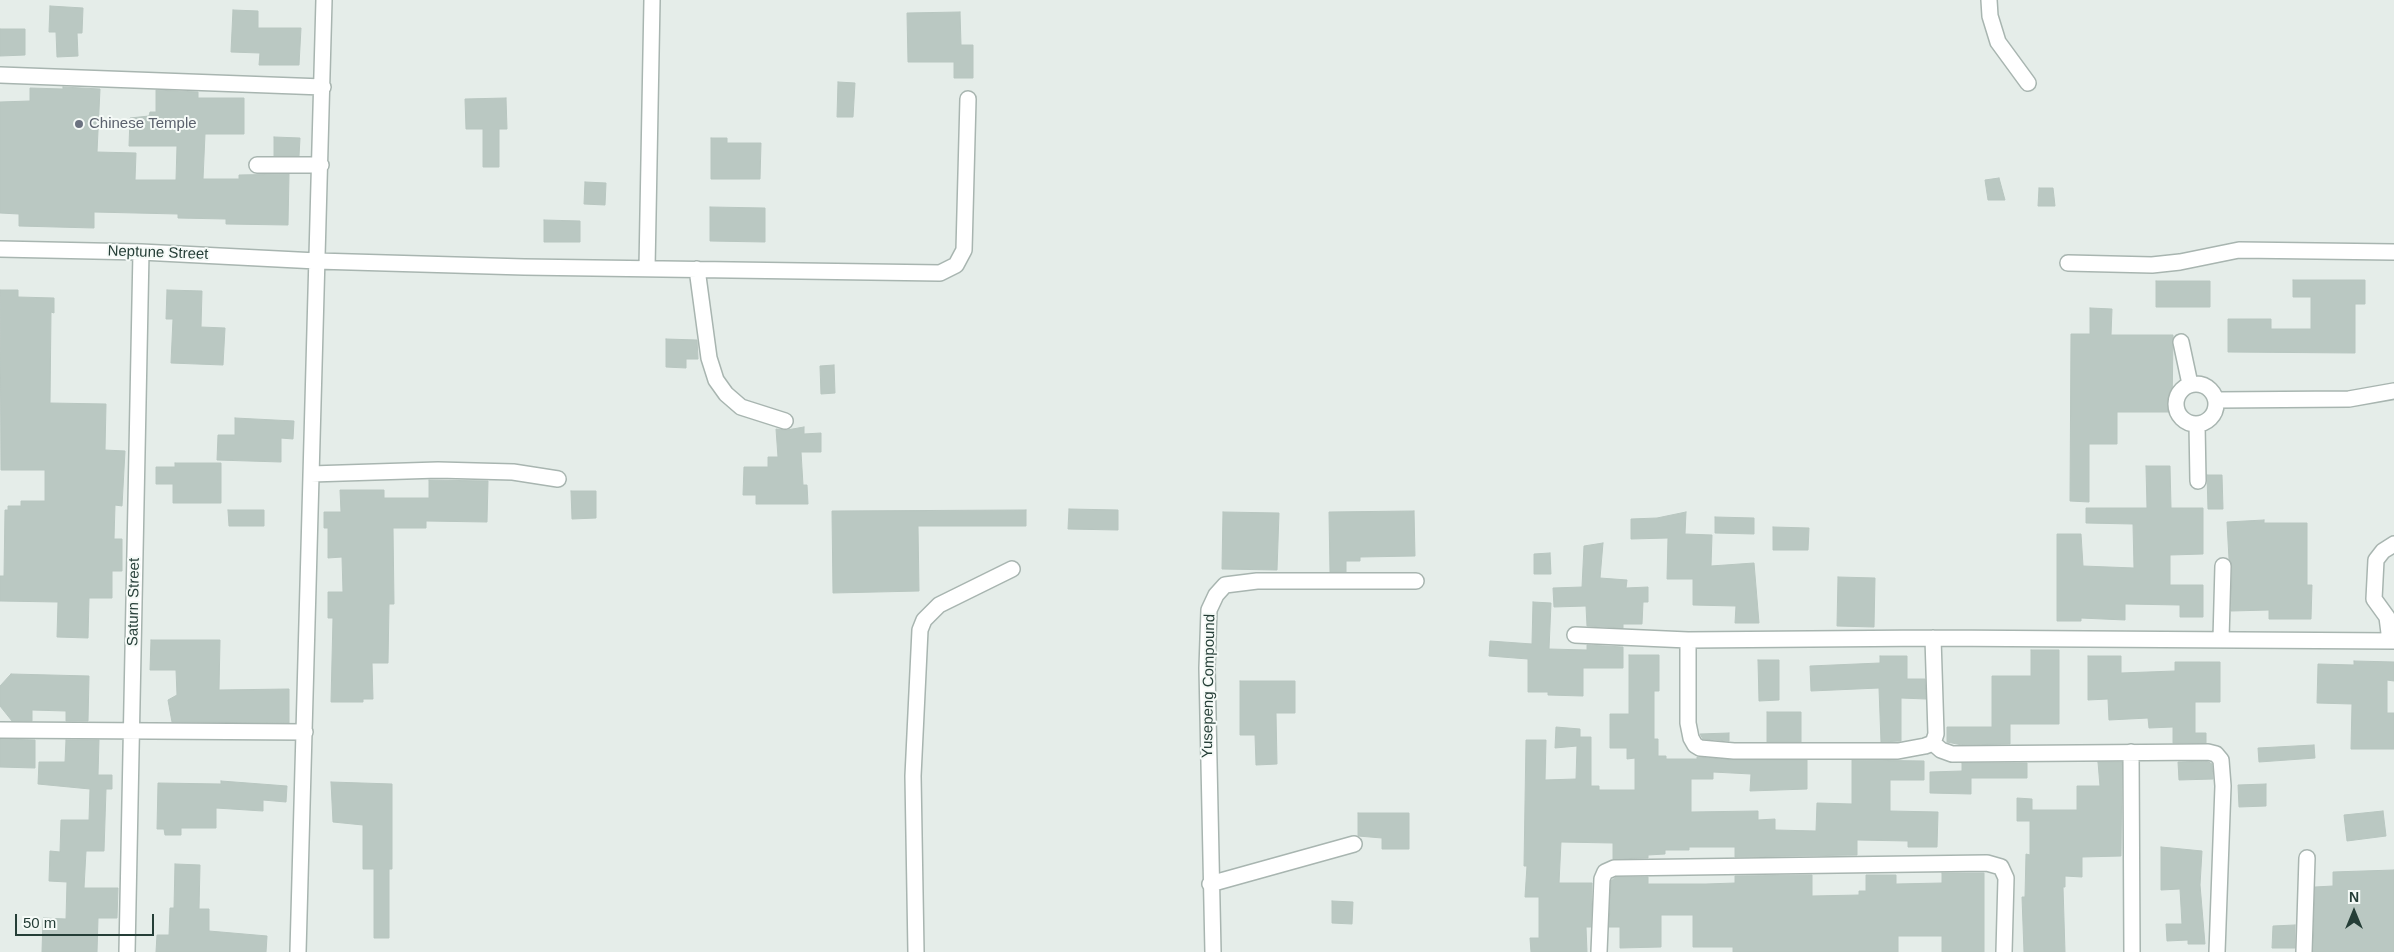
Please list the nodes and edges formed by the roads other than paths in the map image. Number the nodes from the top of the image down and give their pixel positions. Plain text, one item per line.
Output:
1 (324, 0) edge
2 (652, 0) edge
3 (1989, 0) edge
4 (0, 75) edge
5 (2028, 83) dead end
6 (323, 87) junction
7 (968, 99) dead end
8 (257, 165) dead end
9 (320, 165) junction
10 (0, 249) edge
11 (141, 252) junction
12 (2394, 252) edge
13 (316, 260) junction
14 (2068, 263) dead end
15 (647, 268) junction
16 (697, 268) junction
17 (2181, 342) dead end
18 (2190, 384) junction
19 (2394, 390) edge
20 (2217, 400) junction
21 (785, 421) dead end
22 (2197, 424) junction
23 (311, 474) junction
24 (558, 479) dead end
25 (2198, 481) dead end
26 (2394, 544) edge
27 (2222, 566) dead end
28 (1012, 569) dead end
29 (1416, 580) dead end
30 (1575, 635) dead end
31 (1933, 638) junction
32 (2221, 639) junction
33 (1688, 640) junction
34 (2392, 641) edge
35 (0, 730) edge
36 (131, 732) junction
37 (304, 732) junction
38 (1933, 742) junction
39 (2131, 752) junction
40 (1354, 844) dead end
41 (2307, 858) dead end
42 (1210, 884) junction
43 (127, 952) edge
44 (298, 952) edge
45 (916, 952) edge
46 (1213, 952) edge
47 (1599, 952) edge
48 (2004, 952) edge
49 (2132, 952) edge
50 (2217, 952) edge
51 (2304, 952) edge

1 - 6 street
2 - 15 street
3 - 5 street
4 - 6 street
6 - 9 street
7 - 16 street, Neptune Street
8 - 9 street
9 - 13 street
10 - 11 street, Neptune Street
11 - 13 street, Neptune Street
11 - 36 street, Saturn Street
12 - 14 street
13 - 15 street, Neptune Street
13 - 23 street
15 - 16 street, Neptune Street
16 - 21 street
17 - 18 street
18 - 20 street
18 - 22 street
19 - 20 street
20 - 22 street
22 - 25 street
23 - 24 street
23 - 37 street
26 - 34 street
27 - 32 street
28 - 45 street
29 - 42 street, Yusepeng Compound
30 - 33 street
31 - 32 street
31 - 33 street
31 - 38 street
32 - 34 street
33 - 38 street
35 - 36 street
36 - 37 street
36 - 43 street, Saturn Street
37 - 44 street
38 - 39 street
39 - 49 street
39 - 50 street
40 - 42 street
41 - 51 street
42 - 46 street, Yusepeng Compound
47 - 48 street

